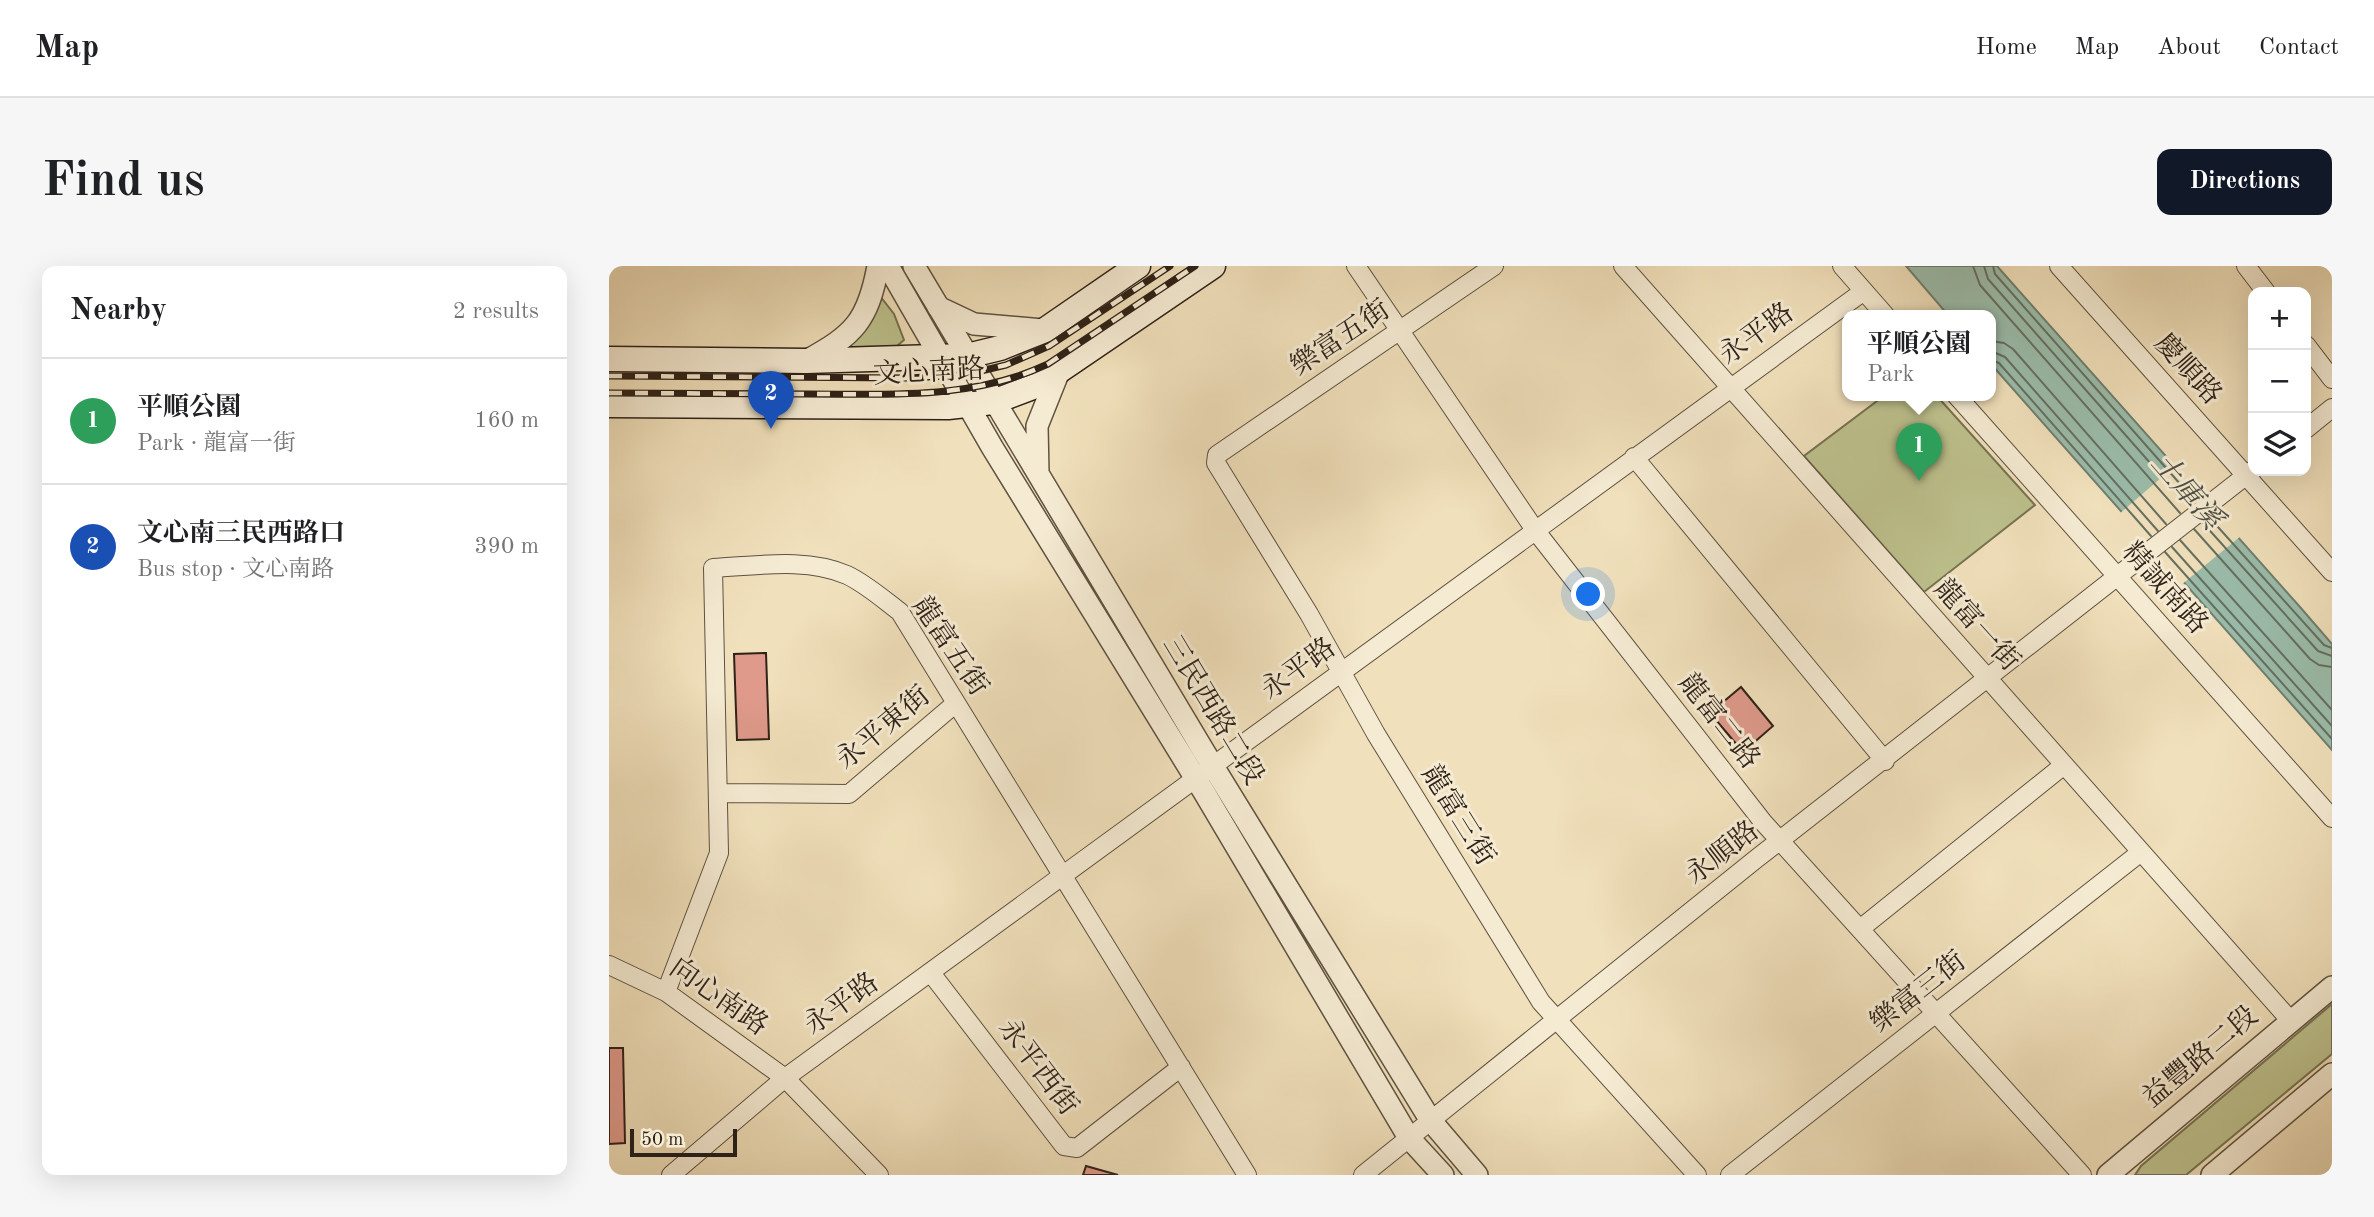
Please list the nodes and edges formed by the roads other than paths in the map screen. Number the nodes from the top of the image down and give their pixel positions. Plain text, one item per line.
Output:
1 (878, 266) edge
2 (888, 266) edge
3 (914, 266) edge
4 (1138, 266) edge
5 (1213, 266) edge
6 (1356, 266) edge
7 (1494, 266) edge
8 (1623, 266) edge
9 (1842, 266) edge
10 (2059, 266) edge
11 (2246, 266) edge
12 (2262, 287) edge
13 (1864, 291) junction
14 (938, 307) junction
15 (1881, 310) edge
16 (1045, 330) junction
17 (1400, 331) junction
18 (2310, 350) edge
19 (967, 356) junction
20 (609, 359) edge
21 (942, 359) junction
22 (806, 361) junction
23 (1059, 371) junction
24 (2332, 379) edge
25 (1730, 387) junction
26 (1961, 401) edge
27 (993, 402) junction
28 (609, 405) edge
29 (968, 406) junction
30 (2332, 408) edge
31 (2311, 425) edge
32 (1217, 455) joint
33 (1634, 457) junction
34 (2248, 471) edge
35 (1038, 475) junction
36 (2248, 475) edge
37 (2252, 476) edge
38 (1535, 530) junction
39 (2332, 572) edge
40 (2118, 577) junction
41 (1340, 672) junction
42 (1988, 680) junction
43 (956, 703) junction
44 (1885, 761) junction
45 (1212, 765) junction
46 (2064, 765) junction
47 (1193, 777) junction
48 (718, 793) junction
49 (2332, 818) edge
50 (1781, 842) junction
51 (2141, 852) junction
52 (1062, 873) junction
53 (1860, 929) junction
54 (609, 965) edge
55 (931, 973) junction
56 (2332, 987) edge
57 (666, 992) junction
58 (1935, 1014) junction
59 (1559, 1019) junction
60 (2290, 1020) junction
61 (1181, 1067) junction
62 (2332, 1074) edge
63 (785, 1077) junction
64 (1431, 1121) junction
65 (1409, 1138) junction
66 (671, 1175) edge
67 (879, 1175) edge
68 (1247, 1175) edge
69 (1363, 1175) edge
70 (1444, 1175) edge
71 (1477, 1175) edge
72 (1697, 1175) edge
73 (1730, 1175) edge
74 (2082, 1175) edge
75 (2108, 1175) edge
76 (2212, 1175) edge

1 - 22 street
2 - 21 street, 三民西路二段
3 - 14 street, 三民西路二段
4 - 16 main road, 文心南路
5 - 23 main road, 文心南路
6 - 17 street, 龍富二路
7 - 17 street, 樂富五街
8 - 25 street, 龍富一街
9 - 13 street
10 - 34 street, 慶順路
11 - 12 street
13 - 15 street
13 - 25 street, 永平路
14 - 16 street
14 - 19 street, 三民西路二段
16 - 19 main road, 文心南路
17 - 32 street, 樂富五街
17 - 38 street, 龍富二路
18 - 24 street
19 - 21 main road, 文心南路
19 - 27 street, 三民西路二段
20 - 22 main road, 文心南路
21 - 22 main road, 文心南路
21 - 29 street, 三民西路二段
23 - 27 main road, 文心南路
23 - 35 street
25 - 33 street, 永平路
25 - 42 street, 龍富一街
26 - 40 street, 精誠南路
27 - 29 main road, 文心南路
27 - 35 street, 三民西路二段
28 - 29 main road, 文心南路
29 - 47 street, 三民西路二段
30 - 31 street
32 - 41 street, 龍富三街
33 - 38 street, 永平路
33 - 44 street
35 - 45 street, 三民西路二段
36 - 40 street, 永順路
37 - 39 street, 慶順路
38 - 41 street, 永平路
38 - 50 street, 龍富二路
40 - 42 street, 永順路
40 - 49 street, 精誠南路
41 - 45 street, 永平路
41 - 59 street, 龍富三街
42 - 44 street, 永順路
42 - 46 street, 龍富一街
43 - 48 street, 永平東街
43 - 48 street, 龍富五街
43 - 52 street, 龍富五街
44 - 50 street, 永順路
45 - 47 street, 永平路
45 - 64 street, 三民西路二段
46 - 51 street, 龍富一街
46 - 53 street
47 - 52 street, 永平路
47 - 65 street, 三民西路二段
48 - 57 street, 龍富五街
50 - 53 street, 龍富二路
50 - 59 street, 永順路
51 - 58 street, 樂富三街
51 - 60 street, 龍富一街
52 - 55 street, 永平路
52 - 61 street, 龍富五街
53 - 58 street, 龍富二路
54 - 57 street, 向心南路
55 - 61 street, 永平西街
55 - 63 street, 永平路
56 - 60 street, 益豐路二段
57 - 63 street, 向心南路
58 - 73 street, 樂富三街
58 - 74 street, 龍富二路
59 - 64 street, 永順路
59 - 72 street, 龍富三街
60 - 75 street, 益豐路二段
61 - 68 street, 龍富五街
62 - 76 street
63 - 66 street, 永平路
63 - 67 street, 向心南路
64 - 65 street, 永順路
64 - 71 street, 三民西路二段
65 - 69 street, 永順路
65 - 70 street, 三民西路二段

